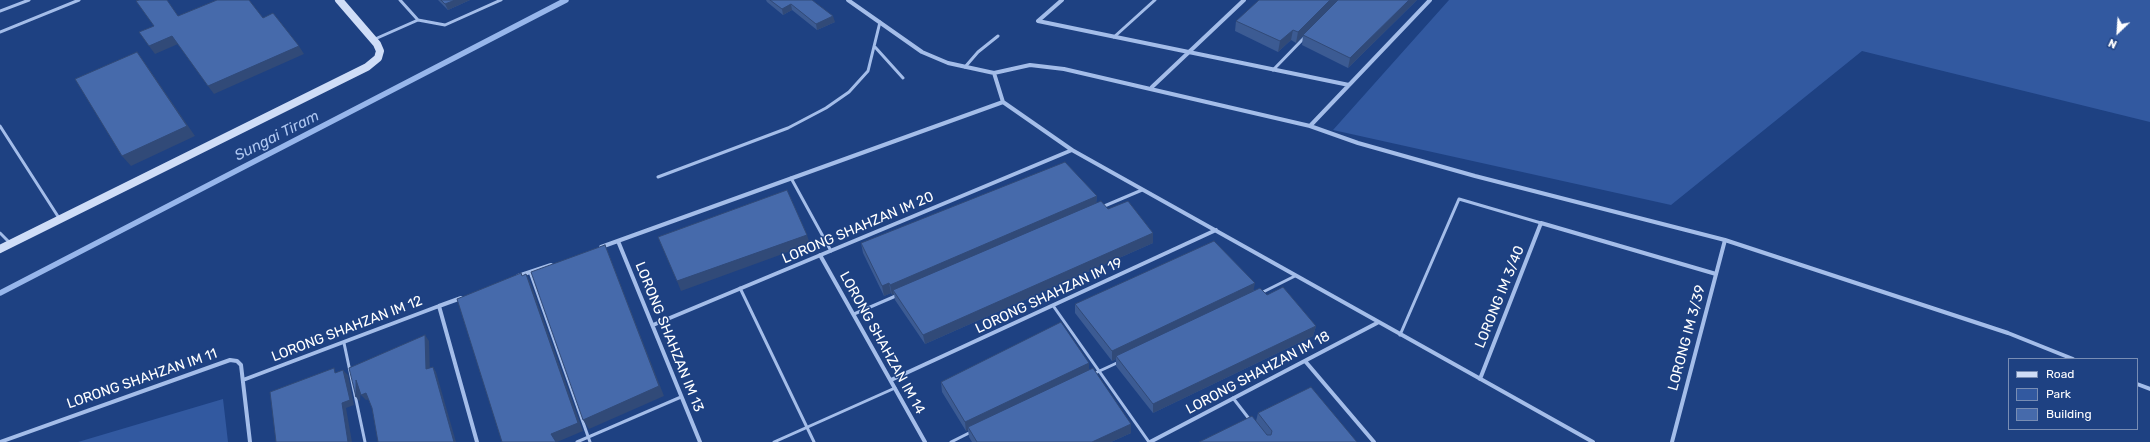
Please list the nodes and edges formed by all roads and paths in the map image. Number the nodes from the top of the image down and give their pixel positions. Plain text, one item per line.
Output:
1 (29, 0) edge
2 (79, 0) edge
3 (339, 0) edge
4 (400, 0) edge
5 (501, 0) edge
6 (848, 0) edge
7 (1062, 0) edge
8 (1155, 0) edge
9 (1244, 0) edge
10 (1430, 0) edge
11 (0, 11) edge
12 (418, 20) junction
13 (880, 22) junction
14 (0, 32) edge
15 (1310, 32) edge
16 (998, 36) dead end
17 (1114, 37) junction
18 (373, 40) junction
19 (875, 47) junction
20 (1188, 52) junction
21 (965, 67) junction
22 (1273, 70) junction
23 (994, 73) junction
24 (903, 78) dead end
25 (1349, 85) junction
26 (1152, 88) junction
27 (1003, 102) junction
28 (0, 126) edge
29 (1310, 126) junction
30 (1072, 150) junction
31 (658, 177) dead end
32 (791, 178) junction
33 (1142, 190) junction
34 (1099, 208) edge
35 (59, 218) junction
36 (1541, 223) junction
37 (1216, 230) junction
38 (0, 233) edge
39 (1725, 240) junction
40 (618, 241) junction
41 (10, 243) junction
42 (0, 249) edge
43 (596, 249) edge
44 (831, 251) junction
45 (820, 255) junction
46 (559, 262) edge
47 (530, 272) junction
48 (1716, 274) junction
49 (1295, 276) junction
50 (515, 278) edge
51 (740, 288) junction
52 (904, 293) edge
53 (463, 297) edge
54 (1253, 297) edge
55 (439, 306) junction
56 (1054, 307) junction
57 (854, 314) junction
58 (1377, 323) junction
59 (652, 325) junction
60 (1400, 335) junction
61 (344, 343) junction
62 (2071, 358) edge
63 (1120, 361) edge
64 (1305, 361) junction
65 (1100, 371) junction
66 (1085, 378) edge
67 (1480, 379) junction
68 (243, 380) junction
69 (891, 380) junction
70 (2138, 384) edge
71 (895, 388) junction
72 (2150, 389) edge
73 (681, 397) junction
74 (1233, 398) junction
75 (1252, 423) edge
76 (807, 427) junction
77 (979, 428) edge
78 (588, 437) junction
79 (0, 442) edge
80 (250, 442) edge
81 (365, 442) edge
82 (477, 442) edge
83 (577, 442) edge
84 (590, 442) edge
85 (700, 442) edge
86 (774, 442) edge
87 (814, 442) edge
88 (925, 442) edge
89 (951, 442) edge
90 (1150, 442) edge
91 (1374, 442) edge
92 (1593, 442) edge
93 (1672, 442) edge

1 - 11 lane
2 - 14 lane
3 - 18 street
4 - 12 lane
5 - 12 lane
6 - 13 street
7 - 17 street
8 - 17 lane
9 - 20 street
10 - 25 street
12 - 18 lane
13 - 19 lane
13 - 21 street
15 - 22 lane
16 - 21 lane
17 - 20 street
18 - 35 street
19 - 24 lane
19 - 31 lane
20 - 22 street
20 - 26 street
21 - 23 street
22 - 25 street
23 - 26 street
23 - 27 street
25 - 29 street
26 - 29 street
27 - 30 street
27 - 32 street
28 - 35 lane
29 - 39 street
30 - 33 street
30 - 44 street, LORONG SHAHZAN IM 20
32 - 40 street
32 - 44 lane
33 - 34 lane
33 - 37 street
35 - 41 street
36 - 48 street
36 - 60 lane
36 - 67 street, LORONG IM 3/40
37 - 49 street
37 - 56 street, LORONG SHAHZAN IM 19
38 - 41 lane
39 - 48 street, LORONG IM 3/39
39 - 62 street
40 - 43 street
40 - 59 street, LORONG SHAHZAN IM 13
41 - 42 street
44 - 45 street, LORONG SHAHZAN IM 20
45 - 51 street, LORONG SHAHZAN IM 20
45 - 57 street, LORONG SHAHZAN IM 14
46 - 47 street
47 - 50 street
47 - 78 lane
48 - 93 street, LORONG IM 3/39
49 - 54 lane
49 - 58 street
51 - 59 street, LORONG SHAHZAN IM 20
51 - 76 lane
52 - 57 lane
53 - 55 street
55 - 61 street, LORONG SHAHZAN IM 12
55 - 82 street, LORONG SHAHZAN IM 12
56 - 65 lane
56 - 69 street, LORONG SHAHZAN IM 19
57 - 69 street, LORONG SHAHZAN IM 14
58 - 60 street
58 - 64 street, LORONG SHAHZAN IM 18
59 - 73 street, LORONG SHAHZAN IM 13
60 - 67 street
61 - 68 street, LORONG SHAHZAN IM 12
61 - 81 lane
63 - 65 lane
64 - 74 street, LORONG SHAHZAN IM 18
64 - 91 street
65 - 66 lane
65 - 90 lane
67 - 92 street
68 - 79 street, LORONG SHAHZAN IM 11
68 - 80 street, LORONG SHAHZAN IM 11
69 - 71 street, LORONG SHAHZAN IM 14
70 - 72 street
71 - 76 lane
71 - 88 street, LORONG SHAHZAN IM 14
73 - 78 lane
73 - 85 street, LORONG SHAHZAN IM 13
74 - 75 lane
74 - 90 street, LORONG SHAHZAN IM 18
76 - 86 lane
76 - 87 lane
77 - 89 lane
78 - 83 lane
78 - 84 lane

